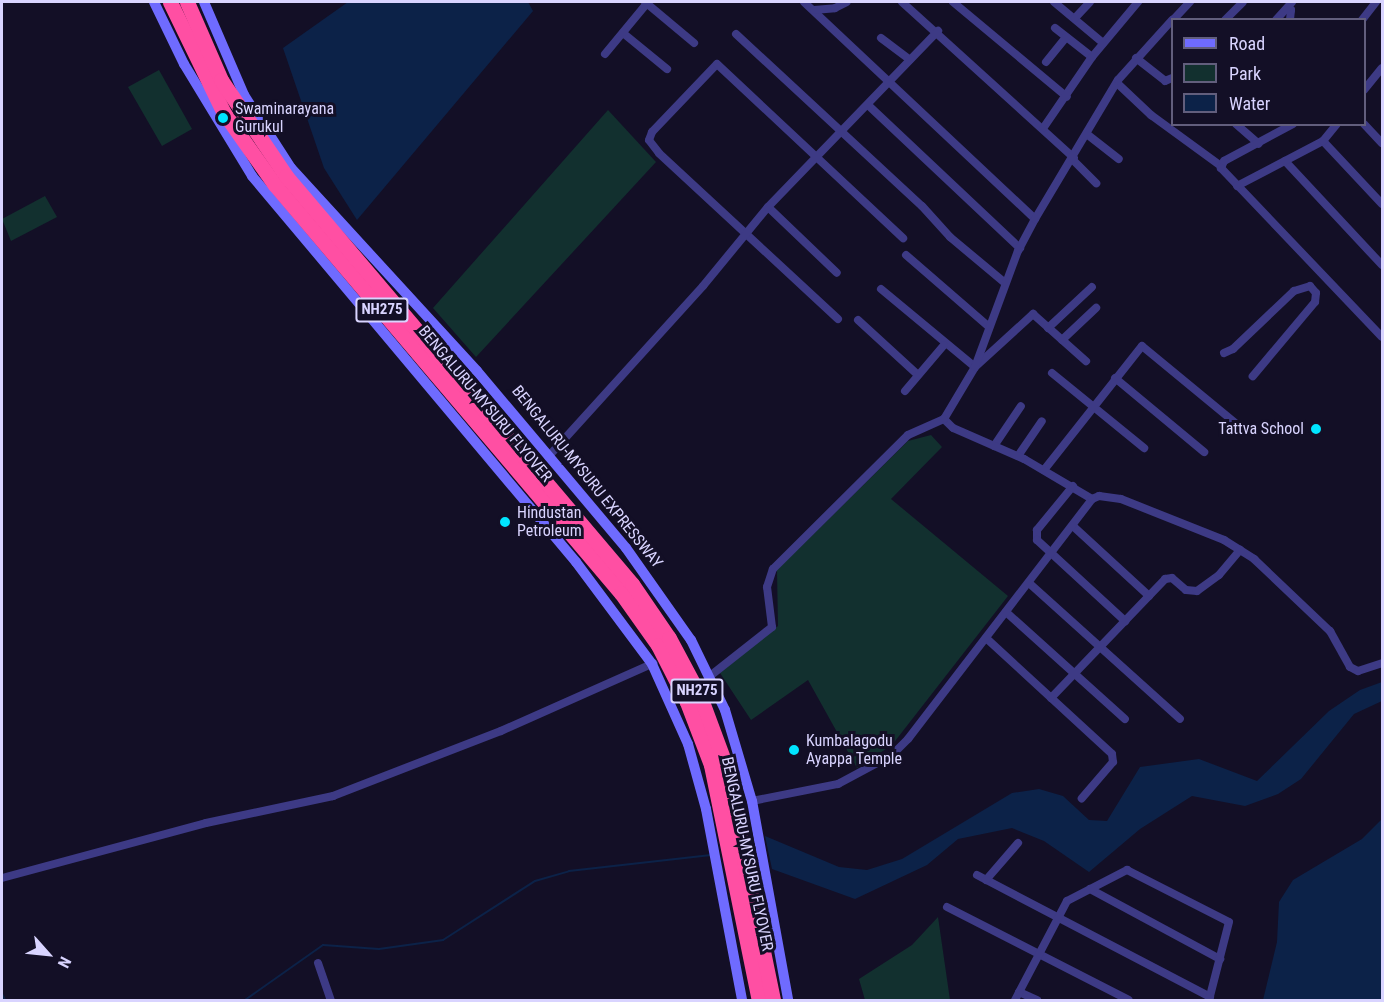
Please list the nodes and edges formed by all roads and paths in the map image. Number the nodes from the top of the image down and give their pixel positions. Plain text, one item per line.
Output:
1 (154, 2) edge
2 (170, 2) edge
3 (187, 2) edge
4 (204, 2) edge
5 (647, 2) edge
6 (804, 2) edge
7 (847, 2) edge
8 (902, 2) edge
9 (953, 2) edge
10 (1054, 2) edge
11 (1090, 2) edge
12 (1138, 2) edge
13 (1190, 2) edge
14 (1243, 2) edge
15 (1292, 2) edge
16 (1376, 2) edge
17 (814, 10) junction
18 (1286, 10) junction
19 (1075, 18) junction
20 (1175, 18) edge
21 (1227, 18) edge
22 (1278, 18) edge
23 (1290, 18) edge
24 (1364, 18) edge
25 (1171, 22) edge
26 (1054, 28) dead end
27 (938, 31) junction
28 (622, 33) junction
29 (736, 34) dead end
30 (1066, 37) junction
31 (881, 39) dead end
32 (694, 43) dead end
33 (1103, 43) junction
34 (605, 54) dead end
35 (203, 57) junction
36 (1092, 57) junction
37 (1136, 58) junction
38 (910, 60) junction
39 (1046, 62) dead end
40 (667, 69) dead end
41 (1381, 74) edge
42 (236, 78) junction
43 (1171, 79) edge
44 (890, 82) junction
45 (1117, 82) junction
46 (1366, 89) edge
47 (1067, 97) junction
48 (205, 100) junction
49 (868, 105) junction
50 (1366, 125) edge
51 (1238, 126) edge
52 (1290, 126) edge
53 (1336, 126) edge
54 (1044, 127) junction
55 (841, 133) junction
56 (1088, 135) junction
57 (1323, 141) junction
58 (1383, 143) edge
59 (1259, 144) junction
60 (819, 157) junction
61 (1073, 159) junction
62 (1119, 159) dead end
63 (1284, 161) junction
64 (1221, 166) junction
65 (1096, 183) dead end
66 (1238, 186) junction
67 (1383, 204) edge
68 (768, 207) junction
69 (1035, 219) junction
70 (745, 233) junction
71 (903, 238) dead end
72 (1020, 249) junction
73 (365, 251) junction
74 (906, 255) dead end
75 (325, 261) joint
76 (1383, 265) edge
77 (837, 273) dead end
78 (1005, 283) junction
79 (1092, 287) dead end
80 (881, 289) dead end
81 (1096, 308) dead end
82 (838, 319) dead end
83 (858, 320) dead end
84 (989, 327) junction
85 (1048, 328) junction
86 (1383, 337) edge
87 (1062, 340) junction
88 (944, 345) junction
89 (1224, 353) dead end
90 (1086, 362) dead end
91 (975, 367) junction
92 (1052, 373) dead end
93 (918, 375) junction
94 (1253, 376) dead end
95 (1115, 378) junction
96 (905, 391) dead end
97 (1020, 406) dead end
98 (1093, 406) junction
99 (944, 419) junction
100 (1042, 421) dead end
101 (1245, 431) dead end
102 (993, 446) junction
103 (1144, 448) dead end
104 (1204, 452) dead end
105 (1018, 456) junction
106 (548, 457) junction
107 (1044, 470) junction
108 (1073, 486) junction
109 (1092, 499) junction
110 (1074, 527) junction
111 (1240, 550) junction
112 (1052, 554) junction
113 (1029, 583) junction
114 (1149, 596) junction
115 (1006, 612) junction
116 (1125, 621) junction
117 (986, 638) junction
118 (1100, 647) junction
119 (655, 662) junction
120 (1383, 663) edge
121 (1074, 674) junction
122 (710, 676) junction
123 (1051, 698) junction
124 (1125, 719) dead end
125 (1180, 719) dead end
126 (1082, 798) dead end
127 (752, 801) junction
128 (1018, 843) dead end
129 (718, 854) junction
130 (755, 854) junction
131 (977, 875) dead end
132 (2, 878) edge
133 (986, 880) junction
134 (1090, 889) junction
135 (947, 907) dead end
136 (1058, 918) junction
137 (1039, 954) junction
138 (1220, 959) junction
139 (318, 963) dead end
140 (1019, 992) junction
141 (1210, 999) edge
142 (331, 1000) edge
143 (742, 1000) edge
144 (751, 1000) edge
145 (759, 1000) edge
146 (773, 1000) edge
147 (781, 1000) edge
148 (788, 1000) edge
149 (1015, 1000) edge
150 (1037, 1000) edge
151 (1129, 1000) edge

1 - 48 street, NH275
2 - 35 highway, NH275
3 - 35 highway, NH275
4 - 42 street, BENGALURU-MYSURU EXPRESSWAY / NH275
5 - 28 street
5 - 32 street
6 - 17 street
7 - 17 street
8 - 27 street
9 - 47 street
10 - 19 street
11 - 19 street
12 - 33 street
13 - 20 street
14 - 21 street
15 - 18 street
16 - 24 street
17 - 44 street
18 - 22 street
18 - 23 street
19 - 33 street
25 - 37 street
26 - 30 street
27 - 38 street
27 - 54 street
28 - 34 street
28 - 40 street
29 - 55 street
30 - 36 street
30 - 39 street
31 - 38 street
33 - 36 street
35 - 130 highway, BENGALURU-MYSURU FLYOVER / NH275
35 - 145 highway, BENGALURU-MYSURU FLYOVER / NH275
36 - 47 street
37 - 43 street
37 - 45 street
38 - 44 street
41 - 46 street
42 - 48 street
42 - 73 street, BENGALURU-MYSURU EXPRESSWAY / NH275
44 - 49 street
44 - 69 street
45 - 56 street
45 - 64 street
47 - 54 street
48 - 75 street, NH275
49 - 55 street
49 - 72 street
50 - 58 street
51 - 59 street
52 - 59 street
53 - 57 street
54 - 61 street
55 - 60 street
55 - 78 street
56 - 61 street
56 - 62 street
57 - 63 street
57 - 67 street
59 - 64 street
60 - 68 street
60 - 70 street
60 - 71 street
61 - 65 street
61 - 69 street
63 - 66 street
63 - 76 street
64 - 66 street
66 - 86 street
68 - 70 street
68 - 77 street
69 - 72 street
70 - 82 street
70 - 106 street
72 - 78 street
73 - 106 street, BENGALURU-MYSURU EXPRESSWAY / NH275
73 - 130 highway, BENGALURU-MYSURU EXPRESSWAY / NH275
74 - 84 street
75 - 119 highway, NH275
78 - 84 street
79 - 85 street
80 - 88 street
81 - 87 street
83 - 93 street
84 - 91 street
85 - 87 street
85 - 91 street
87 - 90 street
88 - 91 street
88 - 93 street
89 - 94 street
91 - 99 street
92 - 98 street
93 - 96 street
95 - 98 street
95 - 101 street
95 - 104 street
97 - 102 street
98 - 103 street
98 - 107 street
99 - 102 street
99 - 122 street
100 - 105 street
102 - 105 street
105 - 107 street
106 - 122 street, BENGALURU-MYSURU EXPRESSWAY / NH275
107 - 108 street
108 - 109 street
108 - 112 street
109 - 110 street
109 - 111 street
110 - 112 street
110 - 114 street
111 - 114 street
111 - 120 street
112 - 113 street
112 - 116 street
113 - 115 street
113 - 118 street
114 - 116 street
115 - 117 street
115 - 121 street
116 - 118 street
117 - 123 street
117 - 127 street
118 - 121 street
118 - 125 street
119 - 129 highway, NH275
119 - 132 street
121 - 123 street
121 - 124 street
122 - 127 street, BENGALURU-MYSURU EXPRESSWAY / NH275
123 - 126 street
127 - 130 street, BENGALURU-MYSURU EXPRESSWAY / NH275
128 - 133 street
129 - 143 street, NH275
129 - 144 highway, NH275
130 - 146 highway, BENGALURU-MYSURU EXPRESSWAY / NH275
130 - 147 highway, BENGALURU-MYSURU EXPRESSWAY / NH275
130 - 148 street, BENGALURU-MYSURU EXPRESSWAY / NH275
131 - 133 street
133 - 136 street
134 - 136 street
134 - 138 street
134 - 138 street
135 - 137 street
136 - 137 street
136 - 141 street
137 - 140 street
137 - 151 street
138 - 141 street
139 - 142 street
140 - 149 street
140 - 150 street

